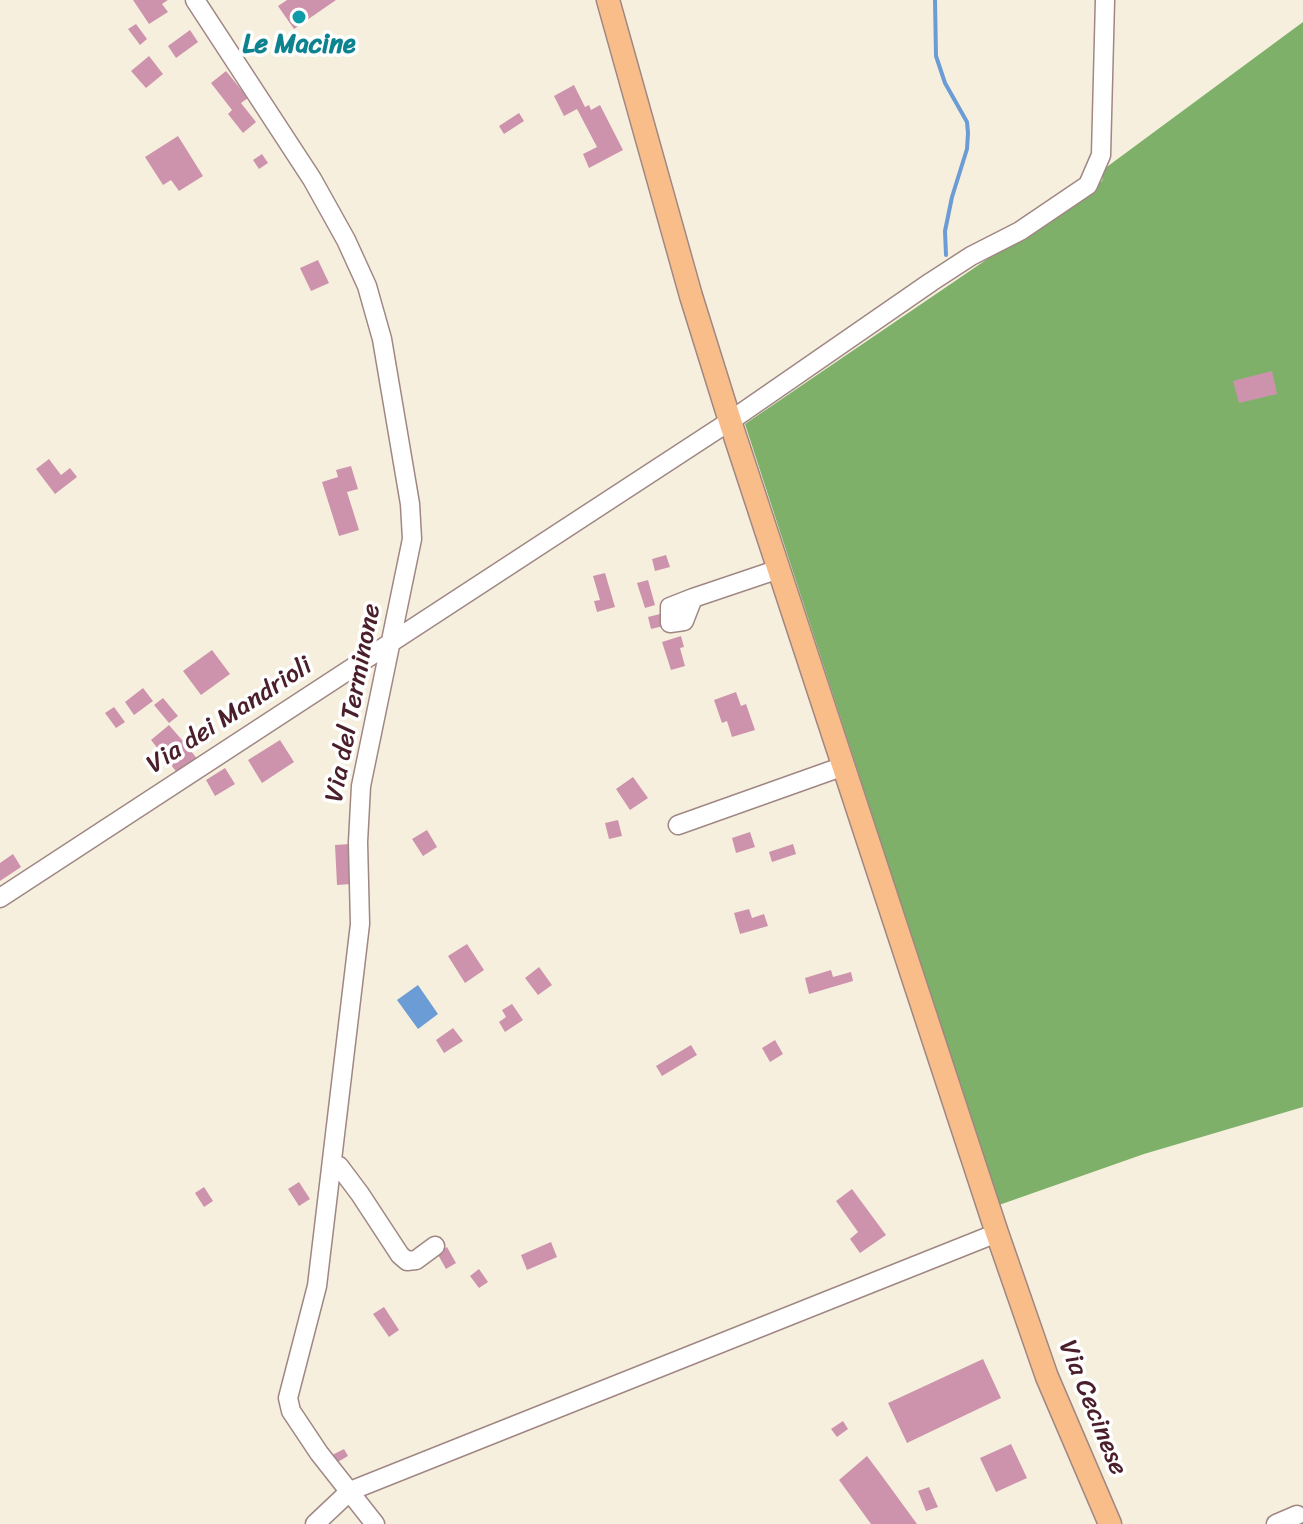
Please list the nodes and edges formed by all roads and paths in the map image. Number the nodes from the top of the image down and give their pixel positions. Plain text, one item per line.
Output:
1 (195, 0) edge
2 (608, 0) edge
3 (1105, 0) edge
4 (730, 421) junction
5 (779, 569) junction
6 (693, 598) dead end
7 (391, 642) junction
8 (844, 766) junction
9 (678, 825) dead end
10 (0, 898) edge
11 (339, 1166) dead end
12 (997, 1233) junction
13 (435, 1246) dead end
14 (350, 1491) junction
15 (1297, 1515) dead end
16 (315, 1524) edge
17 (375, 1524) edge
18 (1110, 1524) edge
19 (1276, 1524) edge

1 - 7 street, Via del Terminone
2 - 4 main road, Via Cecinese
3 - 4 street, Via dei Mandrioli
4 - 5 main road, Via Cecinese
4 - 7 street, Via dei Mandrioli
5 - 6 street
5 - 8 main road, Via Cecinese
7 - 10 street, Via dei Mandrioli
7 - 14 street, Via del Terminone
8 - 9 street
8 - 12 main road, Via Cecinese
11 - 13 street
12 - 14 street
12 - 18 main road, Via Cecinese
14 - 16 street
14 - 17 street, Via del Terminone
15 - 19 street

